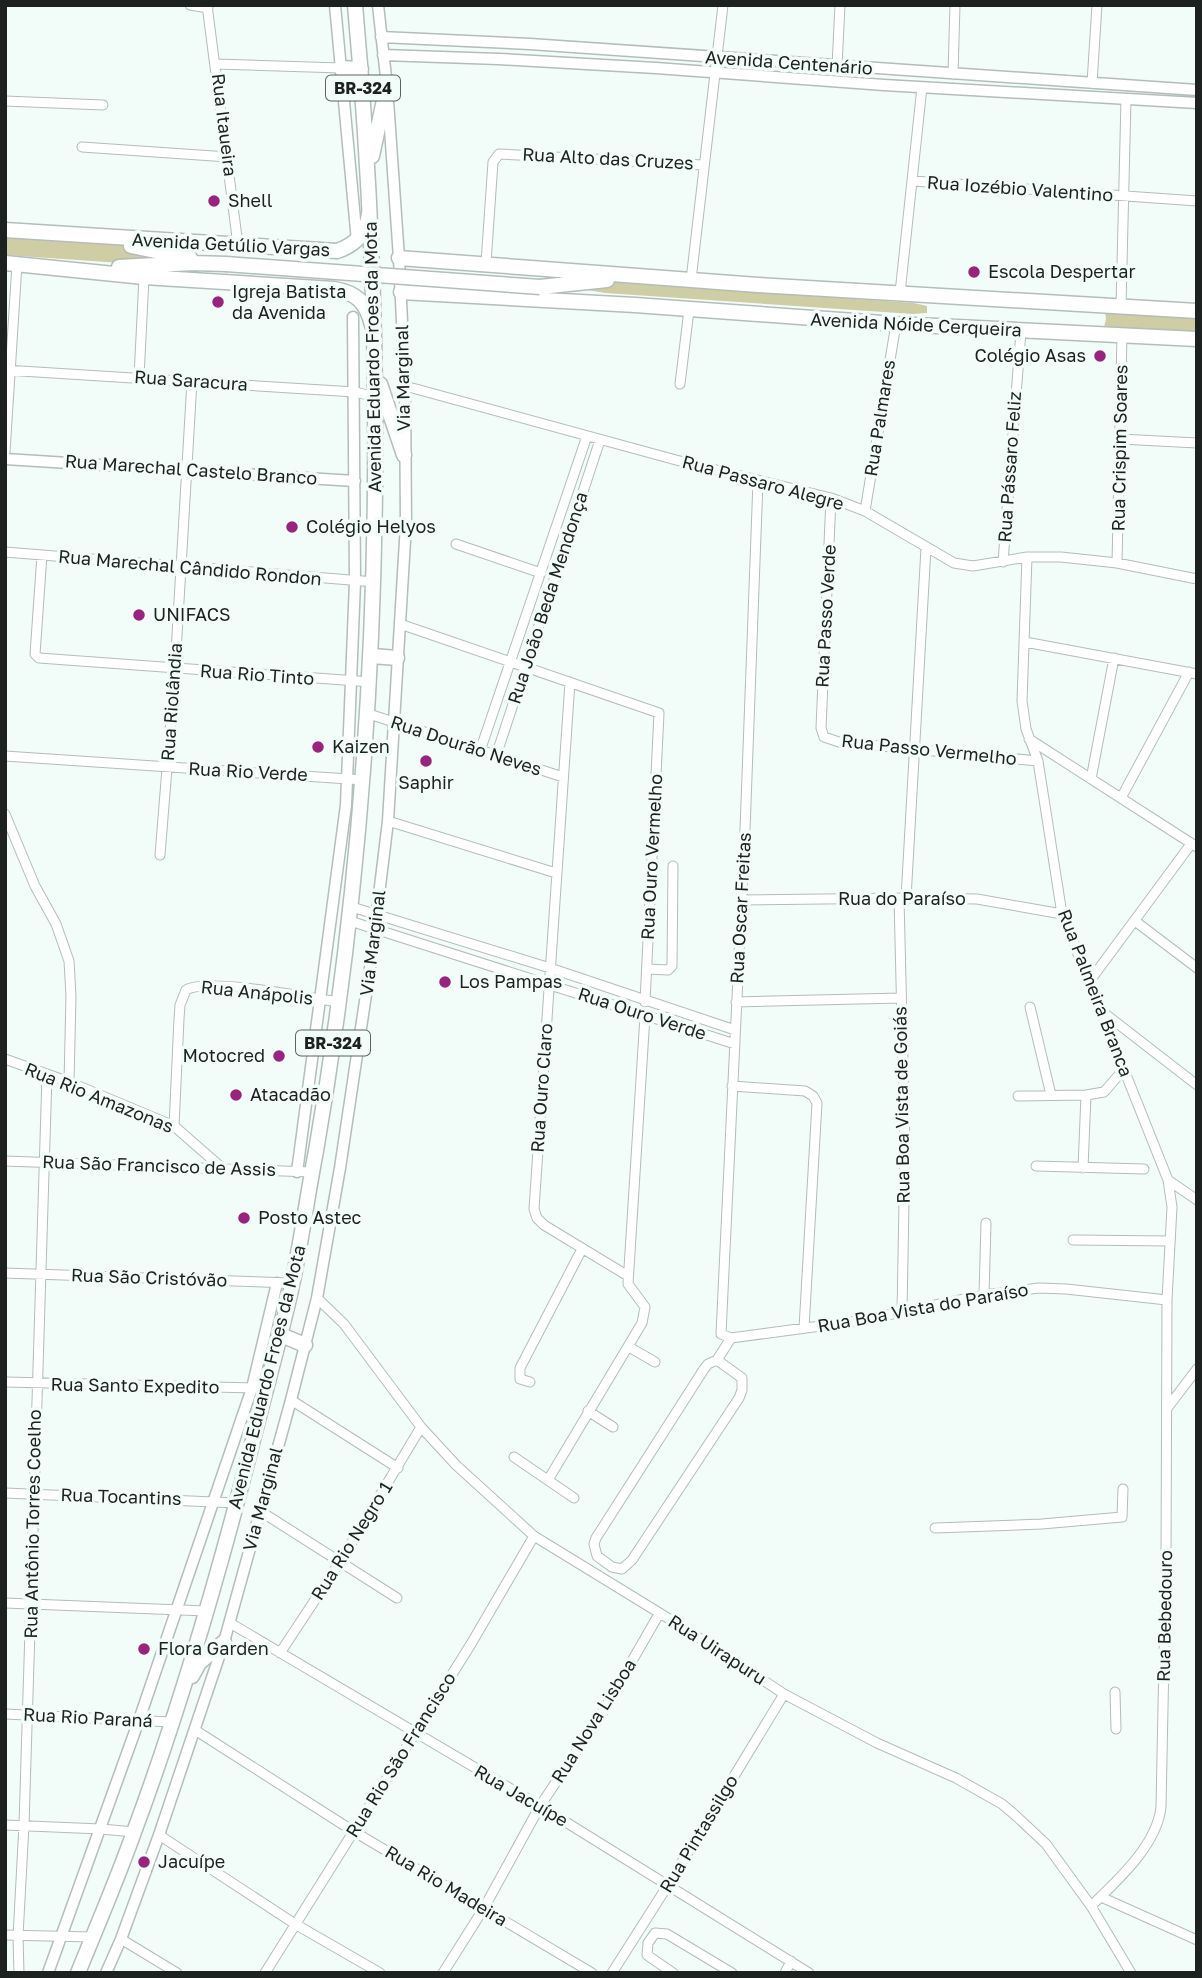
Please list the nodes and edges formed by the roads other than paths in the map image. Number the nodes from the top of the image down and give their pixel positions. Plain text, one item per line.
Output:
1 (190, 5) edge
2 (335, 5) edge
3 (355, 5) edge
4 (378, 5) edge
5 (723, 5) edge
6 (840, 5) edge
7 (955, 5) edge
8 (1097, 5) edge
9 (207, 6) edge
10 (381, 37) junction
11 (491, 42) junction
12 (657, 54) junction
13 (383, 55) junction
14 (718, 58) junction
15 (490, 59) junction
16 (216, 64) junction
17 (837, 66) junction
18 (341, 68) junction
19 (656, 68) junction
20 (361, 69) junction
21 (716, 73) junction
22 (953, 74) junction
23 (1092, 83) junction
24 (387, 86) junction
25 (922, 87) junction
26 (1197, 90) edge
27 (1126, 99) junction
28 (5, 101) edge
29 (1197, 103) edge
30 (103, 105) dead end
31 (82, 147) dead end
32 (228, 157) junction
33 (704, 165) junction
34 (369, 171) junction
35 (913, 181) junction
36 (1124, 196) junction
37 (1197, 201) edge
38 (371, 202) junction
39 (5, 230) edge
40 (102, 237) junction
41 (357, 241) junction
42 (238, 245) junction
43 (337, 251) junction
44 (399, 258) junction
45 (423, 260) junction
46 (486, 263) junction
47 (11, 264) edge
48 (226, 264) junction
49 (88, 270) junction
50 (144, 277) junction
51 (644, 277) junction
52 (691, 280) junction
53 (540, 287) junction
54 (334, 289) junction
55 (401, 292) junction
56 (421, 292) junction
57 (900, 293) junction
58 (635, 306) junction
59 (1121, 306) junction
60 (689, 310) junction
61 (1197, 311) edge
62 (353, 317) dead end
63 (896, 324) junction
64 (1021, 331) junction
65 (1122, 334) junction
66 (374, 335) junction
67 (1197, 339) edge
68 (8, 371) edge
69 (376, 372) junction
70 (139, 377) junction
71 (192, 381) junction
72 (680, 384) dead end
73 (405, 386) junction
74 (355, 392) junction
75 (376, 397) junction
76 (587, 436) junction
77 (1120, 439) junction
78 (600, 440) junction
79 (1197, 443) edge
80 (5, 452) edge
81 (404, 455) junction
82 (5, 459) edge
83 (187, 469) junction
84 (355, 481) junction
85 (758, 481) junction
86 (376, 482) junction
87 (831, 498) junction
88 (865, 512) junction
89 (456, 544) dead end
90 (926, 548) junction
91 (5, 552) edge
92 (42, 555) junction
93 (1027, 557) junction
94 (1003, 562) junction
95 (1117, 563) junction
96 (180, 566) junction
97 (541, 573) junction
98 (1197, 579) edge
99 (355, 582) junction
100 (374, 582) junction
101 (400, 624) junction
102 (1025, 642) junction
103 (372, 656) junction
104 (397, 658) junction
105 (1114, 658) junction
106 (511, 663) junction
107 (525, 667) junction
108 (175, 669) junction
109 (1193, 673) edge
110 (351, 681) junction
111 (371, 682) junction
112 (569, 682) junction
113 (369, 714) junction
114 (393, 722) junction
115 (822, 734) joint
116 (1029, 740) junction
117 (913, 750) junction
118 (480, 751) junction
119 (5, 756) edge
120 (496, 757) junction
121 (1038, 761) junction
122 (167, 767) junction
123 (563, 777) junction
124 (348, 778) junction
125 (364, 779) junction
126 (1091, 779) junction
127 (1121, 798) junction
128 (5, 814) edge
129 (388, 821) junction
130 (1194, 845) edge
131 (160, 855) dead end
132 (673, 866) dead end
133 (556, 873) junction
134 (902, 898) junction
135 (741, 900) junction
136 (351, 914) junction
137 (1062, 914) junction
138 (377, 915) junction
139 (1135, 921) junction
140 (375, 930) junction
141 (550, 968) junction
142 (1197, 968) edge
143 (647, 969) junction
144 (1089, 982) junction
145 (549, 984) junction
146 (901, 998) junction
147 (321, 999) junction
148 (339, 1002) junction
149 (645, 1002) junction
150 (736, 1003) junction
151 (1030, 1007) dead end
152 (1102, 1012) junction
153 (645, 1016) junction
154 (735, 1030) junction
155 (735, 1044) junction
156 (5, 1059) edge
157 (1124, 1069) junction
158 (47, 1075) junction
159 (69, 1082) junction
160 (1197, 1085) edge
161 (732, 1086) junction
162 (1051, 1095) junction
163 (1018, 1096) dead end
164 (1086, 1096) junction
165 (174, 1126) junction
166 (5, 1161) edge
167 (43, 1162) junction
168 (1036, 1166) dead end
169 (222, 1168) junction
170 (1083, 1168) junction
171 (1144, 1169) dead end
172 (304, 1172) junction
173 (1168, 1180) junction
174 (1197, 1200) edge
175 (986, 1223) dead end
176 (1073, 1240) dead end
177 (1170, 1241) junction
178 (582, 1249) junction
179 (5, 1273) edge
180 (39, 1273) junction
181 (628, 1276) junction
182 (277, 1283) junction
183 (292, 1283) junction
184 (985, 1295) junction
185 (317, 1298) junction
186 (1167, 1300) junction
187 (902, 1313) junction
188 (804, 1328) junction
189 (721, 1334) joint
190 (281, 1335) junction
191 (731, 1338) junction
192 (304, 1345) junction
193 (629, 1347) junction
194 (717, 1360) junction
195 (655, 1363) dead end
196 (1197, 1368) edge
197 (5, 1382) edge
198 (530, 1382) dead end
199 (36, 1383) junction
200 (259, 1388) junction
201 (290, 1400) junction
202 (1168, 1407) junction
203 (589, 1411) junction
204 (421, 1427) junction
205 (613, 1427) dead end
206 (514, 1457) dead end
207 (398, 1468) junction
208 (548, 1480) junction
209 (1123, 1489) dead end
210 (5, 1493) edge
211 (33, 1494) junction
212 (574, 1498) dead end
213 (212, 1501) junction
214 (237, 1503) junction
215 (260, 1511) junction
216 (935, 1528) dead end
217 (534, 1536) junction
218 (340, 1562) junction
219 (397, 1598) dead end
220 (5, 1603) edge
221 (31, 1604) junction
222 (176, 1610) junction
223 (206, 1611) junction
224 (659, 1614) junction
225 (230, 1623) junction
226 (224, 1642) junction
227 (280, 1653) junction
228 (1115, 1692) dead end
229 (784, 1694) junction
230 (179, 1699) junction
231 (5, 1714) edge
232 (27, 1714) junction
233 (139, 1720) junction
234 (171, 1723) junction
235 (1116, 1729) dead end
236 (195, 1730) junction
237 (415, 1734) junction
238 (540, 1806) junction
239 (5, 1825) edge
240 (24, 1825) junction
241 (101, 1829) junction
242 (353, 1831) junction
243 (134, 1832) junction
244 (159, 1835) junction
245 (668, 1885) junction
246 (1101, 1897) junction
247 (1091, 1906) junction
248 (484, 1908) junction
249 (295, 1924) junction
250 (638, 1933) junction
251 (5, 1935) edge
252 (18, 1936) junction
253 (61, 1936) junction
254 (92, 1937) junction
255 (121, 1939) junction
256 (1197, 1940) edge
257 (650, 1941) junction
258 (791, 1961) junction
259 (1130, 1972) edge
260 (19, 1973) edge
261 (48, 1973) edge
262 (78, 1973) edge
263 (106, 1973) edge
264 (177, 1973) edge
265 (265, 1973) edge
266 (380, 1973) edge
267 (443, 1973) edge
268 (592, 1973) edge
269 (612, 1973) edge
270 (673, 1973) edge
271 (732, 1973) edge
272 (785, 1973) edge
273 (809, 1973) edge

1 - 9 street
2 - 18 street
3 - 20 main road, Avenida Eduardo Froes da Mota / BR-324
4 - 10 street, Via Marginal
5 - 14 street
6 - 17 street
7 - 22 street
8 - 23 street
9 - 16 street, Rua Itaueira
10 - 11 street, Avenida Centenário
10 - 13 street, Via Marginal
11 - 12 street, Avenida Centenário
11 - 15 street
12 - 14 street, Avenida Centenário
12 - 19 street
13 - 15 street, Avenida Centenário
13 - 24 street, Via Marginal
14 - 17 street, Avenida Centenário
14 - 21 street
15 - 19 street, Avenida Centenário
16 - 18 street
16 - 32 street, Rua Itaueira
17 - 22 street, Avenida Centenário
18 - 20 main road
18 - 41 street
19 - 21 street, Avenida Centenário
20 - 34 main road, Avenida Eduardo Froes da Mota / BR-324
21 - 25 street, Avenida Centenário
21 - 33 street
22 - 23 street, Avenida Centenário
23 - 26 street, Avenida Centenário
24 - 34 main road
24 - 44 street, Via Marginal
25 - 27 street, Avenida Centenário
25 - 35 street
27 - 29 street, Avenida Centenário
27 - 36 street
28 - 30 street
31 - 32 street
32 - 42 street, Rua Itaueira
33 - 46 street, Rua Alto das Cruzes
33 - 52 street
34 - 38 main road, Avenida Eduardo Froes da Mota / BR-324
35 - 36 street, Rua Iozébio Valentino
35 - 57 street, Rua Iozébio Valentino
36 - 37 street, Rua Iozébio Valentino
36 - 59 street
38 - 41 main road
38 - 66 main road, Avenida Eduardo Froes da Mota / BR-324
39 - 40 main road, Avenida Getúlio Vargas
40 - 42 main road, Avenida Getúlio Vargas
40 - 48 main road, Avenida Getúlio Vargas
41 - 43 main road, Avenida Getúlio Vargas
42 - 43 main road, Avenida Getúlio Vargas
43 - 54 main road
44 - 45 main road, Avenida Nóide Cerqueira
44 - 55 street, Via Marginal
45 - 46 main road, Avenida Nóide Cerqueira
45 - 56 main road
46 - 51 main road, Avenida Nóide Cerqueira
47 - 49 main road, Avenida Getúlio Vargas
47 - 68 street
48 - 49 main road, Avenida Getúlio Vargas
48 - 53 main road, bridge
49 - 50 main road, Avenida Getúlio Vargas
50 - 54 main road, Avenida Getúlio Vargas
50 - 70 street
51 - 52 main road, Avenida Nóide Cerqueira
51 - 53 main road, Avenida Nóide Cerqueira
52 - 57 main road, Avenida Nóide Cerqueira
53 - 58 main road, Avenida Nóide Cerqueira
54 - 66 main road, Avenida Getúlio Vargas
55 - 56 main road, Avenida Nóide Cerqueira
55 - 73 street, Via Marginal
56 - 58 main road, Avenida Nóide Cerqueira
57 - 59 main road, Avenida Nóide Cerqueira
58 - 60 main road, Avenida Nóide Cerqueira
59 - 61 main road, Avenida Nóide Cerqueira
60 - 63 main road, Avenida Nóide Cerqueira
60 - 72 street
62 - 74 street
63 - 64 main road, Avenida Nóide Cerqueira
63 - 88 street, Rua Palmares
64 - 65 main road, Avenida Nóide Cerqueira
64 - 94 street, Rua Pássaro Feliz
65 - 67 main road, Avenida Nóide Cerqueira
65 - 77 street, Rua Crispim Soares
66 - 69 main road, Avenida Eduardo Froes da Mota / BR-324
68 - 70 street, Rua Saracura
68 - 80 street
69 - 75 main road, Avenida Eduardo Froes da Mota / BR-324
69 - 81 main road
70 - 71 street, Rua Saracura
71 - 74 street, Rua Saracura
71 - 83 street, Rua Riolândia
73 - 76 street, Rua Passaro Alegre
73 - 81 street, Via Marginal
74 - 75 street, Rua Saracura
74 - 84 street
75 - 86 main road, Avenida Eduardo Froes da Mota / BR-324
76 - 78 street, Rua Passaro Alegre
76 - 97 street, Rua João Beda Mendonça
77 - 79 street
77 - 95 street, Rua Crispim Soares
78 - 85 street, Rua Passaro Alegre
78 - 107 street, Rua João Beda Mendonça
81 - 101 street, Via Marginal
82 - 83 street, Rua Marechal Castelo Branco
83 - 84 street, Rua Marechal Castelo Branco
83 - 96 street, Rua Riolândia
84 - 86 street, Rua Marechal Castelo Branco
84 - 99 street
85 - 87 street, Rua Passaro Alegre
85 - 135 street, Rua Oscar Freitas
86 - 100 main road, Avenida Eduardo Froes da Mota / BR-324
87 - 88 street, Rua Passaro Alegre
87 - 115 street, Rua Passo Verde
88 - 90 street, Rua Passaro Alegre
89 - 97 street
90 - 94 street, Rua Passaro Alegre
90 - 117 street, Rua Boa Vista de Goiás
91 - 92 street, Rua Marechal Cândido Rondon
92 - 96 street, Rua Marechal Cândido Rondon
92 - 108 street, Rua Rio Tinto
93 - 94 street, Rua Passaro Alegre
93 - 95 street, Rua Passaro Alegre
93 - 102 street, Rua Palmeira Branca
95 - 98 street, Rua Passaro Alegre
96 - 99 street, Rua Marechal Cândido Rondon
96 - 108 street, Rua Riolândia
97 - 106 street, Rua João Beda Mendonça
99 - 100 street, Rua Marechal Cândido Rondon
99 - 110 street
100 - 103 main road, Avenida Eduardo Froes da Mota / BR-324
101 - 104 street, Via Marginal
101 - 106 street
102 - 105 street
102 - 116 street, Rua Palmeira Branca
103 - 104 main road
103 - 111 main road, Avenida Eduardo Froes da Mota / BR-324
104 - 114 street, Via Marginal
105 - 109 street
105 - 126 street
106 - 107 street
106 - 118 street, Rua João Beda Mendonça
107 - 112 street
107 - 120 street, Rua João Beda Mendonça
108 - 110 street, Rua Rio Tinto
108 - 122 street, Rua Riolândia
109 - 127 street
110 - 111 street, Rua Rio Tinto
110 - 124 street
111 - 113 main road, Avenida Eduardo Froes da Mota / BR-324
112 - 123 street, Rua Ouro Claro
112 - 143 street, Rua Ouro Vermelho
113 - 114 street, Rua Dourão Neves
113 - 125 main road, Avenida Eduardo Froes da Mota / BR-324
114 - 118 street, Rua Dourão Neves
114 - 129 street, Via Marginal
115 - 117 street, Rua Passo Vermelho
116 - 121 street, Rua Palmeira Branca
116 - 126 street
117 - 121 street, Rua Passo Vermelho
117 - 134 street, Rua Boa Vista de Goiás
118 - 120 street, Rua Dourão Neves
119 - 122 street, Rua Rio Verde
120 - 123 street, Rua Dourão Neves
121 - 137 street, Rua Palmeira Branca
122 - 124 street, Rua Rio Verde
122 - 131 street, Rua Riolândia
123 - 133 street, Rua Ouro Claro
124 - 125 street, Rua Rio Verde
124 - 147 street
125 - 136 main road, Avenida Eduardo Froes da Mota / BR-324
126 - 127 street
127 - 130 street
128 - 159 street
129 - 133 street
129 - 138 street, Via Marginal
130 - 139 street
132 - 143 street
133 - 141 street, Rua Ouro Claro
134 - 135 street, Rua do Paraíso
134 - 137 street, Rua do Paraíso
134 - 146 street, Rua Boa Vista de Goiás
135 - 150 street, Rua Oscar Freitas
136 - 138 street, Rua Ouro Verde
136 - 140 street, Rua Ouro Verde
136 - 148 main road, Avenida Eduardo Froes da Mota / BR-324
137 - 144 street, Rua Palmeira Branca
138 - 140 street, Via Marginal
138 - 141 street, Rua Ouro Verde
139 - 142 street
139 - 144 street
140 - 145 street, Rua Ouro Verde
140 - 185 street, Via Marginal
141 - 145 street, Rua Ouro Claro
141 - 149 street, Rua Ouro Verde
143 - 149 street, Rua Ouro Vermelho
144 - 152 street, Rua Palmeira Branca
145 - 153 street, Rua Ouro Verde
145 - 178 street, Rua Ouro Claro
146 - 150 street
146 - 187 street, Rua Boa Vista de Goiás
147 - 148 street, Rua Anápolis
147 - 165 street, Rua Anápolis
147 - 172 street
148 - 172 main road, Avenida Eduardo Froes da Mota / BR-324
149 - 154 street, Rua Ouro Verde
150 - 154 street, Rua Oscar Freitas
151 - 162 street
152 - 157 street, Rua Palmeira Branca
152 - 160 street
153 - 155 street, Rua Ouro Verde
153 - 181 street
154 - 155 street, Rua Oscar Freitas
155 - 161 street, Rua Oscar Freitas
156 - 158 street, Rua Rio Amazonas
157 - 164 street
157 - 173 street, Rua Palmeira Branca
158 - 159 street, Rua Rio Amazonas
158 - 167 street, Rua Antônio Torres Coelho
159 - 165 street, Rua Rio Amazonas
161 - 188 street
161 - 189 street, Rua Oscar Freitas
162 - 163 street
162 - 164 street
164 - 170 street
165 - 169 street, Rua Rio Amazonas
166 - 167 street, Rua São Francisco de Assis
167 - 169 street, Rua São Francisco de Assis
167 - 180 street, Rua Antônio Torres Coelho
168 - 170 street
169 - 172 street, Rua São Francisco de Assis
170 - 171 street
172 - 183 main road, Avenida Eduardo Froes da Mota / BR-324
173 - 174 street
173 - 177 street, Rua Palmeira Branca
175 - 184 street
176 - 177 street
177 - 186 street, Rua Palmeira Branca
178 - 181 street, Rua Ouro Claro
178 - 198 street
179 - 180 street, Rua São Cristóvão
180 - 182 street, Rua São Cristóvão
180 - 199 street, Rua Antônio Torres Coelho
181 - 193 street
182 - 183 street, Rua São Cristóvão
182 - 200 street
183 - 190 main road, Avenida Eduardo Froes da Mota / BR-324
184 - 186 street, Rua Boa Vista do Paraíso
184 - 187 street, Rua Boa Vista do Paraíso
185 - 192 street, Via Marginal
185 - 204 street, Rua Uirapuru
186 - 202 street, Rua Bebedouro
187 - 188 street, Rua Boa Vista do Paraíso
188 - 191 street, Rua Boa Vista do Paraíso
189 - 191 street, Rua Boa Vista do Paraíso
190 - 192 main road
190 - 200 main road, Avenida Eduardo Froes da Mota / BR-324
191 - 194 street
192 - 201 street, Via Marginal
193 - 195 street
193 - 203 street
194 - 194 street
196 - 202 street
197 - 199 street, Rua Santo Expedito
199 - 200 street, Rua Santo Expedito
199 - 211 street, Rua Antônio Torres Coelho
200 - 213 street
200 - 214 main road, Avenida Eduardo Froes da Mota / BR-324
201 - 207 street
201 - 215 street, Via Marginal
202 - 246 street, Rua Bebedouro
203 - 205 street
203 - 208 street
204 - 207 street, Rua Rio Negro 1
204 - 217 street, Rua Uirapuru
206 - 208 street
207 - 218 street, Rua Rio Negro 1
208 - 212 street
209 - 216 street
210 - 211 street, Rua Tocantins
211 - 213 street, Rua Tocantins
211 - 221 street, Rua Antônio Torres Coelho
213 - 214 street, Rua Tocantins
213 - 222 street
214 - 223 main road, Avenida Eduardo Froes da Mota / BR-324
215 - 218 street
215 - 225 street, Via Marginal
217 - 224 street, Rua Uirapuru
217 - 237 street, Rua Rio São Francisco
218 - 219 street
218 - 227 street, Rua Rio Negro 1
220 - 221 street
221 - 222 street
221 - 232 street, Rua Antônio Torres Coelho
222 - 223 street
222 - 233 street
223 - 230 main road, Avenida Eduardo Froes da Mota / BR-324
224 - 229 street, Rua Uirapuru
224 - 238 street, Rua Nova Lisboa
225 - 226 street, Via Marginal
225 - 227 street, Rua Jacuípe
226 - 230 main road
226 - 236 street, Via Marginal
227 - 237 street, Rua Jacuípe
228 - 235 street
229 - 245 street, Rua Pintassilgo
229 - 247 street, Rua Uirapuru
230 - 234 main road, Avenida Eduardo Froes da Mota / BR-324
231 - 232 street, Rua Rio Paraná
232 - 233 street, Rua Rio Paraná
232 - 240 street, Rua Antônio Torres Coelho
233 - 234 street, Rua Rio Paraná
233 - 241 street
234 - 243 main road, Avenida Eduardo Froes da Mota / BR-324
236 - 242 street, Rua Rio Madeira
236 - 244 street, Via Marginal
237 - 238 street, Rua Jacuípe
237 - 242 street, Rua Rio São Francisco
238 - 245 street, Rua Jacuípe
238 - 248 street, Rua Nova Lisboa
239 - 240 street
240 - 241 street
240 - 252 street, Rua Antônio Torres Coelho
241 - 243 street
241 - 253 street
242 - 248 street, Rua Rio Madeira
242 - 249 street, Rua Rio São Francisco
243 - 254 main road, Avenida Eduardo Froes da Mota / BR-324
244 - 249 street
244 - 255 street, Via Marginal
245 - 250 street, Rua Pintassilgo
245 - 258 street, Rua Jacuípe
246 - 247 street, Rua Bebedouro
246 - 256 street
247 - 259 street, Rua Uirapuru
248 - 267 street, Rua Nova Lisboa
248 - 268 street, Rua Rio Madeira
249 - 265 street, Rua Rio São Francisco
249 - 266 street
250 - 257 street
250 - 269 street, Rua Pintassilgo
251 - 252 street
252 - 253 street
252 - 260 street, Rua Antônio Torres Coelho
253 - 254 street
253 - 261 street
254 - 262 main road, Avenida Eduardo Froes da Mota / BR-324
255 - 263 street, Via Marginal
255 - 264 street
257 - 270 street
257 - 271 street
258 - 272 street
258 - 273 street, Rua Jacuípe

